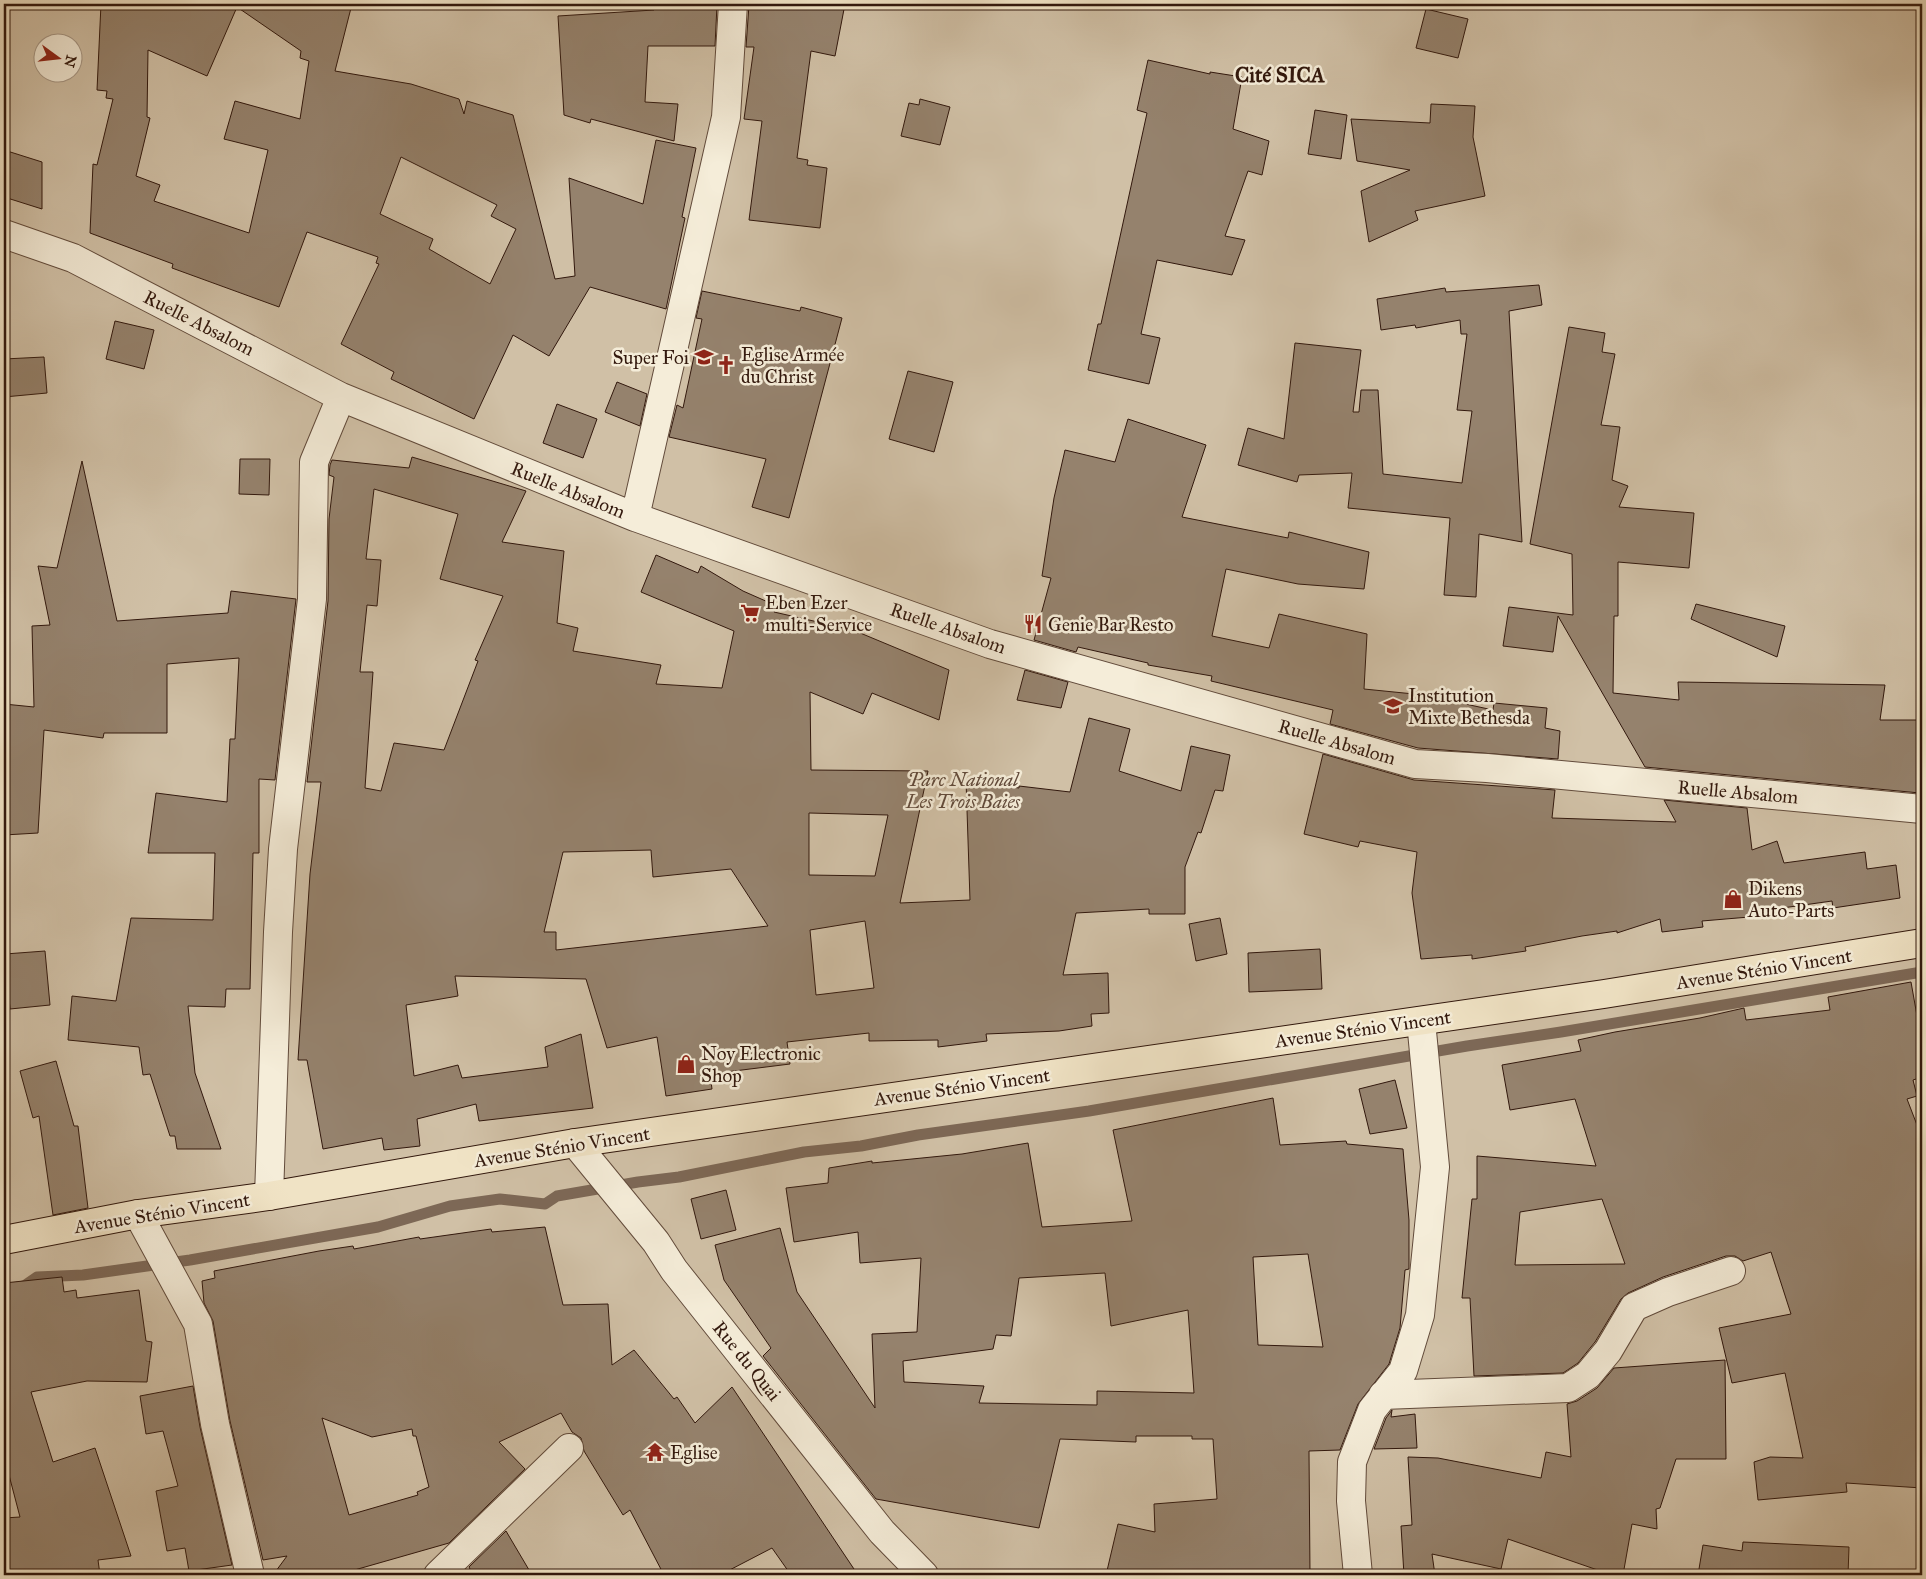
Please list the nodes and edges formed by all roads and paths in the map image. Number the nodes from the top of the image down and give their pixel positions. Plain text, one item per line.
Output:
1 (733, 4) edge
2 (4, 234) edge
3 (341, 397) junction
4 (635, 517) junction
5 (1922, 809) edge
6 (1922, 943) edge
7 (1421, 1021) junction
8 (575, 1143) junction
9 (269, 1196) junction
10 (138, 1214) junction
11 (4, 1240) edge
12 (1732, 1271) dead end
13 (1384, 1396) junction
14 (569, 1448) dead end
15 (250, 1575) edge
16 (438, 1575) edge
17 (924, 1575) edge
18 (1358, 1575) edge

1 - 4 street
2 - 3 street, Ruelle Absalom
3 - 4 street, Ruelle Absalom
3 - 9 street
4 - 5 street, Ruelle Absalom
6 - 7 main road, Avenue Sténio Vincent
7 - 8 main road, Avenue Sténio Vincent
7 - 13 street
8 - 9 main road, Avenue Sténio Vincent
8 - 17 street, Rue du Quai
9 - 10 main road, Avenue Sténio Vincent
10 - 11 main road, Avenue Sténio Vincent
10 - 15 street
12 - 13 street
13 - 18 street
14 - 16 street

